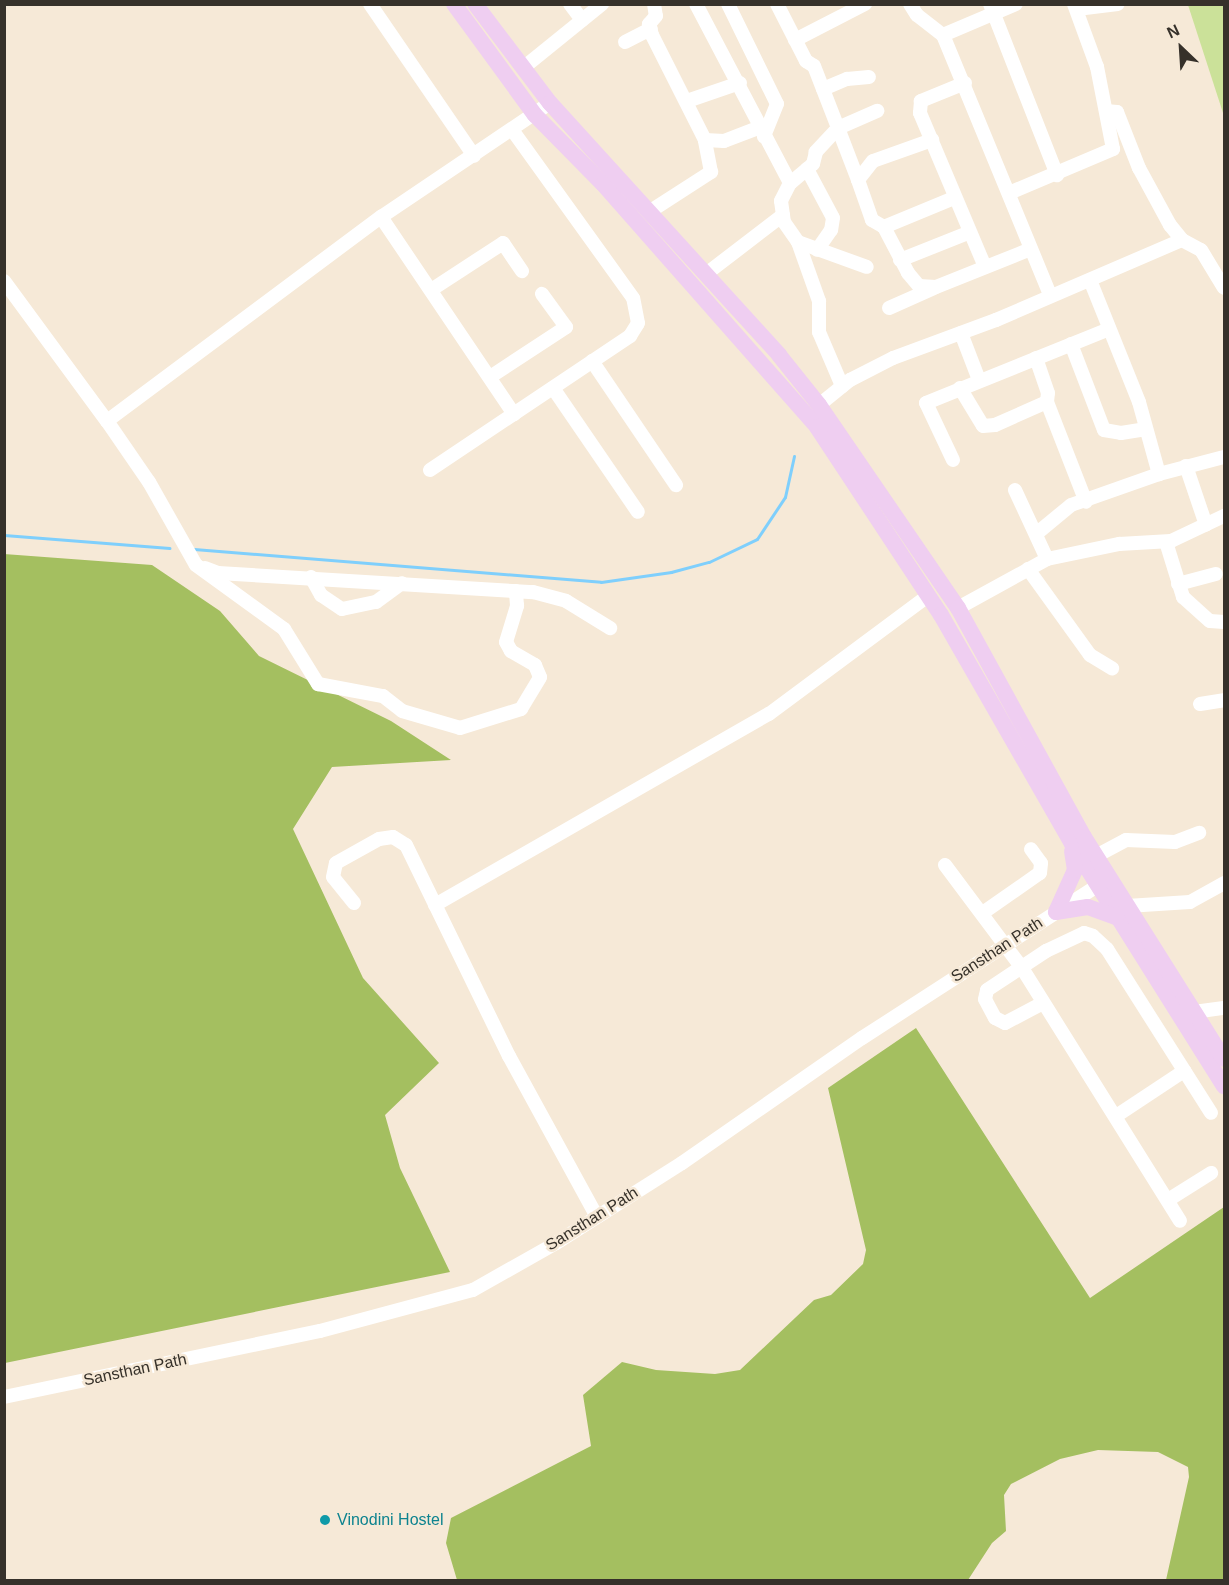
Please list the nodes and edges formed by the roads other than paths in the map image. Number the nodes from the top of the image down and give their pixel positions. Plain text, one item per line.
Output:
1 (370, 4) edge
2 (454, 4) edge
3 (475, 4) edge
4 (570, 4) edge
5 (602, 4) edge
6 (654, 4) edge
7 (696, 4) edge
8 (728, 4) edge
9 (777, 4) edge
10 (865, 4) edge
11 (910, 4) edge
12 (1016, 4) edge
13 (1119, 4) edge
14 (1076, 7) edge
15 (992, 9) edge
16 (582, 20) junction
17 (651, 29) junction
18 (943, 35) junction
19 (795, 40) junction
20 (625, 42) dead end
21 (523, 68) junction
22 (869, 77) dead end
23 (740, 83) junction
24 (965, 83) junction
25 (823, 89) junction
26 (687, 101) junction
27 (550, 103) junction
28 (877, 111) dead end
29 (1106, 111) junction
30 (535, 115) junction
31 (838, 128) junction
32 (513, 131) junction
33 (761, 132) junction
34 (705, 140) junction
35 (932, 140) junction
36 (474, 156) junction
37 (807, 169) junction
38 (1057, 175) junction
39 (858, 180) junction
40 (790, 183) junction
41 (1010, 193) junction
42 (954, 198) junction
43 (649, 212) junction
44 (783, 215) junction
45 (381, 218) junction
46 (884, 227) junction
47 (968, 233) junction
48 (1182, 240) junction
49 (798, 242) junction
50 (1031, 249) junction
51 (817, 250) junction
52 (900, 260) junction
53 (867, 267) dead end
54 (985, 267) junction
55 (522, 271) dead end
56 (706, 274) junction
57 (4, 280) edge
58 (1090, 280) junction
59 (936, 287) junction
60 (1224, 288) edge
61 (431, 290) junction
62 (542, 294) dead end
63 (1050, 295) junction
64 (889, 308) dead end
65 (1109, 329) junction
66 (961, 333) junction
67 (1071, 344) junction
68 (1036, 358) junction
69 (592, 361) junction
70 (490, 377) junction
71 (980, 380) junction
72 (842, 386) junction
73 (553, 388) junction
74 (960, 388) junction
75 (1047, 402) junction
76 (819, 405) junction
77 (514, 414) junction
78 (107, 421) junction
79 (1145, 429) junction
80 (1224, 457) edge
81 (953, 460) dead end
82 (1186, 466) junction
83 (430, 470) dead end
84 (1159, 474) junction
85 (676, 484) dead end
86 (1015, 490) dead end
87 (1086, 502) junction
88 (638, 512) dead end
89 (1224, 516) edge
90 (1206, 525) junction
91 (1036, 534) junction
92 (1166, 542) junction
93 (1047, 559) junction
94 (196, 565) junction
95 (1028, 569) junction
96 (1216, 574) dead end
97 (311, 577) junction
98 (402, 583) junction
99 (1178, 584) junction
100 (516, 591) junction
101 (928, 596) junction
102 (958, 608) junction
103 (1224, 622) edge
104 (610, 628) dead end
105 (1112, 668) dead end
106 (1224, 700) edge
107 (1200, 704) dead end
108 (1199, 833) dead end
109 (1072, 844) junction
110 (1031, 849) dead end
111 (1096, 856) junction
112 (945, 864) dead end
113 (1103, 882) junction
114 (1224, 883) edge
115 (354, 903) dead end
116 (435, 905) junction
117 (984, 912) junction
118 (1056, 912) junction
119 (1123, 912) junction
120 (1006, 945) junction
121 (1022, 968) junction
122 (1042, 1003) junction
123 (1224, 1008) edge
124 (1194, 1012) junction
125 (1224, 1059) edge
126 (1184, 1071) junction
127 (1224, 1086) edge
128 (1211, 1113) dead end
129 (1116, 1116) junction
130 (1210, 1173) dead end
131 (1168, 1200) junction
132 (596, 1215) junction
133 (1180, 1221) dead end
134 (4, 1397) edge

1 - 36 street
2 - 30 main road
3 - 21 main road
4 - 16 street
5 - 16 street
6 - 17 street
7 - 23 street
8 - 33 street
9 - 19 street
10 - 19 street
11 - 18 street
12 - 15 street
13 - 14 street
14 - 29 street
15 - 18 street
15 - 38 street
16 - 21 street
17 - 20 street
17 - 26 street
18 - 24 street
19 - 25 street
21 - 27 main road
22 - 25 street
23 - 26 street
23 - 33 street
24 - 35 street
24 - 41 street
25 - 31 street
26 - 34 street
27 - 30 street
27 - 43 main road
28 - 31 street
29 - 38 street
29 - 48 street
30 - 32 street
30 - 101 main road
31 - 37 street
31 - 39 street
32 - 36 street
32 - 69 street
33 - 34 street
33 - 40 street
34 - 43 street
35 - 39 street
35 - 42 street
36 - 45 street
37 - 40 street
37 - 51 street
38 - 41 street
39 - 46 street
40 - 44 street
41 - 50 street
42 - 46 street
42 - 47 street
43 - 56 main road
44 - 49 street
44 - 56 street
45 - 61 street
45 - 78 street
46 - 52 street
47 - 52 street
47 - 54 street
48 - 58 street
48 - 60 street
49 - 51 street
49 - 72 street
50 - 54 street
50 - 63 street
51 - 53 street
52 - 59 street
54 - 59 street
55 - 61 street
56 - 76 main road
57 - 78 street
58 - 63 street
58 - 65 street
59 - 64 street
61 - 70 street
62 - 70 street
63 - 66 street
65 - 67 street
65 - 79 street
66 - 71 street
66 - 72 street
67 - 68 street
67 - 79 street
68 - 71 street
68 - 75 street
69 - 73 street
69 - 85 street
70 - 77 street
71 - 74 street
72 - 76 street
73 - 77 street
73 - 88 street
74 - 75 street
74 - 81 street
75 - 87 street
76 - 102 main road
77 - 83 street
78 - 94 street
79 - 84 street
80 - 82 street
82 - 84 street
82 - 90 street
84 - 87 street
86 - 91 street
87 - 91 street
89 - 90 street
90 - 92 street
91 - 93 street
92 - 93 street
92 - 99 street
93 - 95 street
94 - 97 street
94 - 100 street
95 - 102 street
95 - 105 street
96 - 99 street
97 - 98 street
97 - 98 street
98 - 100 street
99 - 103 street
100 - 104 street
101 - 109 main road
101 - 116 street
102 - 111 main road
106 - 107 street
108 - 111 street
109 - 113 main road
109 - 118 main road
110 - 117 street
111 - 113 main road
112 - 117 street
113 - 118 street, Sansthan Path
113 - 119 main road
114 - 119 street
115 - 116 street
116 - 132 street
117 - 120 street
118 - 119 main road
118 - 120 street, Sansthan Path
119 - 124 main road
119 - 127 main road
120 - 121 street
120 - 132 street, Sansthan Path
121 - 122 street
121 - 122 street
121 - 126 street
122 - 129 street
123 - 124 street
124 - 125 main road
126 - 128 street
126 - 129 street
129 - 131 street
130 - 131 street
131 - 133 street
132 - 134 street, Sansthan Path

